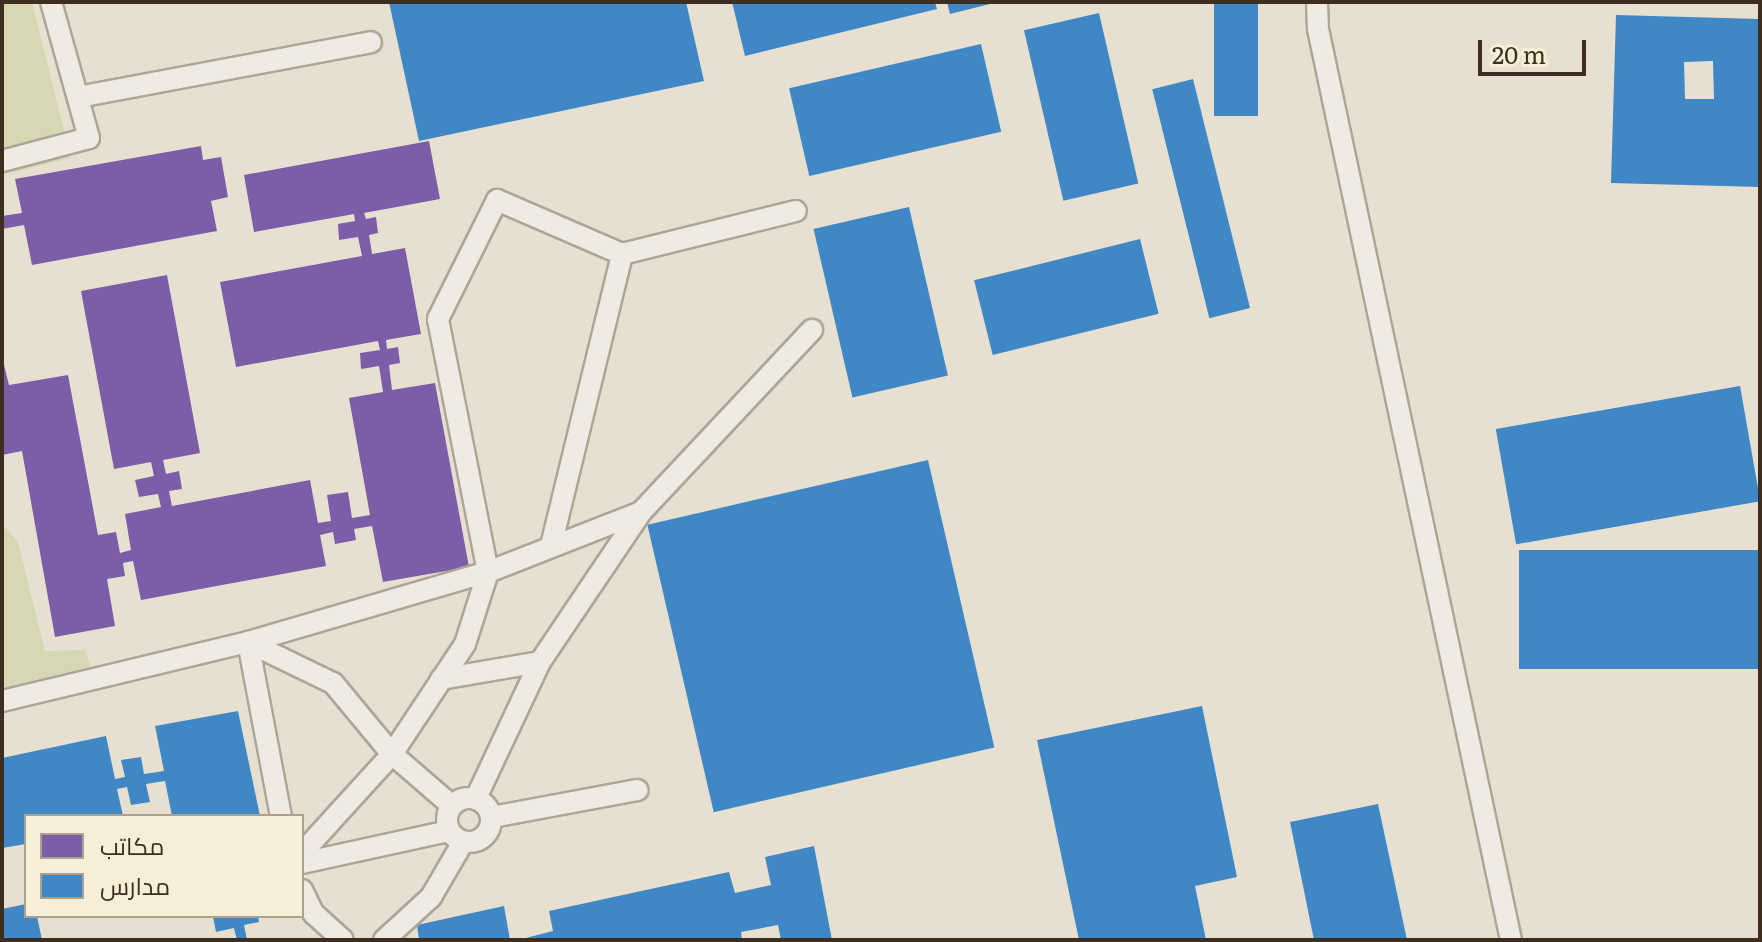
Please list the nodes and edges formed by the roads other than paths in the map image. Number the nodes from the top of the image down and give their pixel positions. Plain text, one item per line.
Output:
1 (51, 2) edge
2 (1317, 2) edge
3 (371, 42) dead end
4 (78, 97) junction
5 (2, 161) edge
6 (796, 211) dead end
7 (622, 254) junction
8 (812, 330) dead end
9 (641, 512) junction
10 (551, 546) junction
11 (488, 572) junction
12 (248, 642) junction
13 (540, 662) junction
14 (441, 679) junction
15 (2, 701) edge
16 (392, 754) junction
17 (638, 790) dead end
18 (476, 798) junction
19 (451, 805) junction
20 (281, 814) edge
21 (492, 817) junction
22 (456, 837) junction
23 (304, 851) edge
24 (304, 863) edge
25 (304, 894) edge
26 (343, 940) edge
27 (384, 940) edge
28 (1511, 940) edge

1 - 4 lane
2 - 28 lane
3 - 4 lane
4 - 5 lane
6 - 7 lane
7 - 10 lane
7 - 11 lane
8 - 9 lane
9 - 10 lane
9 - 13 lane
10 - 11 lane
11 - 12 lane
11 - 14 lane
12 - 15 lane
12 - 16 lane
12 - 20 lane
13 - 14 lane
13 - 18 lane
14 - 16 lane
16 - 19 lane
16 - 23 lane
17 - 21 lane
18 - 19 lane
18 - 21 lane
19 - 22 lane
21 - 22 lane
22 - 24 lane
22 - 27 lane
25 - 26 lane

